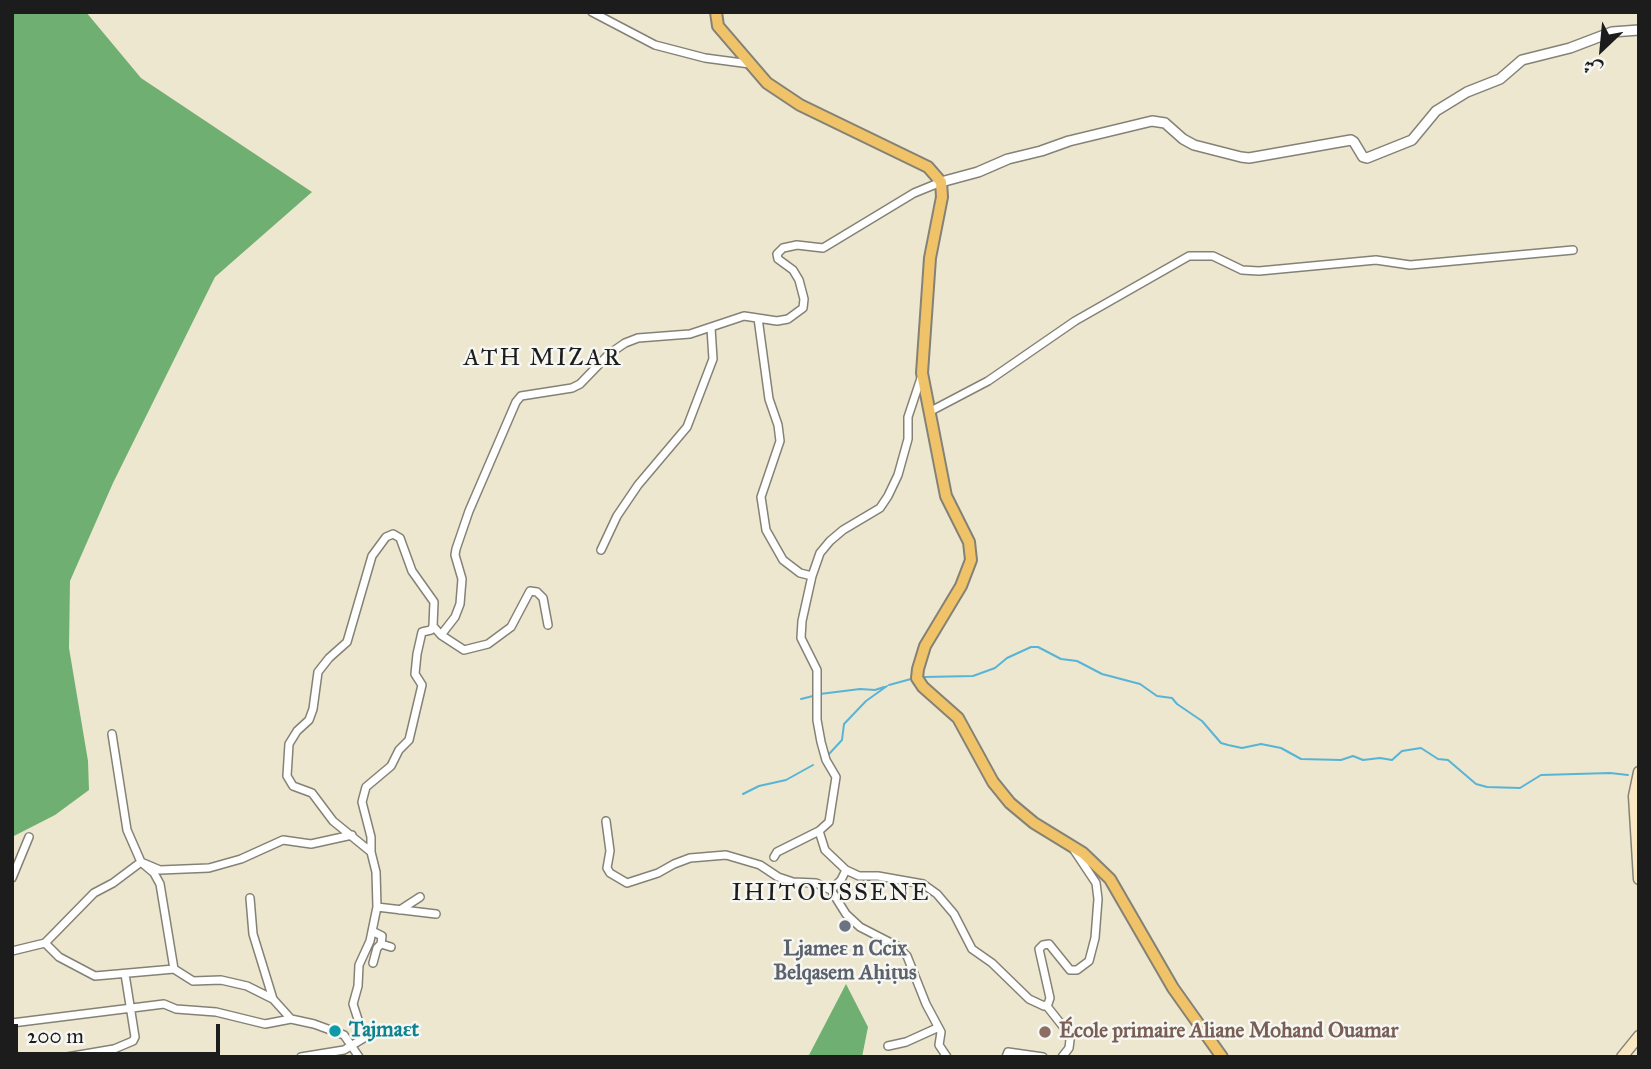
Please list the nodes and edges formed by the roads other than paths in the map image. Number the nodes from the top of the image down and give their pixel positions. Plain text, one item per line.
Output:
1 (592, 12) edge
2 (716, 12) edge
3 (1639, 30) edge
4 (751, 64) junction
5 (941, 182) junction
6 (1573, 250) dead end
7 (758, 318) junction
8 (710, 328) junction
9 (922, 373) junction
10 (929, 412) junction
11 (601, 550) dead end
12 (812, 576) junction
13 (548, 625) dead end
14 (433, 626) junction
15 (441, 635) junction
16 (112, 734) dead end
17 (1639, 772) edge
18 (606, 821) dead end
19 (819, 831) junction
20 (352, 835) junction
21 (29, 837) dead end
22 (1067, 842) junction
23 (371, 852) junction
24 (774, 857) dead end
25 (1638, 857) edge
26 (141, 862) junction
27 (846, 870) junction
28 (12, 878) edge
29 (1639, 879) edge
30 (831, 890) junction
31 (419, 897) dead end
32 (250, 898) dead end
33 (377, 907) junction
34 (399, 910) junction
35 (436, 914) dead end
36 (372, 931) junction
37 (45, 943) junction
38 (381, 944) junction
39 (391, 947) dead end
40 (12, 951) edge
41 (373, 963) dead end
42 (174, 969) junction
43 (125, 974) junction
44 (273, 999) junction
45 (1046, 1005) junction
46 (129, 1009) junction
47 (291, 1019) junction
48 (12, 1023) edge
49 (937, 1028) junction
50 (1639, 1036) edge
51 (888, 1046) dead end
52 (352, 1047) junction
53 (67, 1057) edge
54 (301, 1057) edge
55 (359, 1057) edge
56 (947, 1057) edge
57 (1006, 1057) edge
58 (1043, 1057) edge
59 (1062, 1057) edge
60 (1222, 1057) edge
61 (1622, 1057) edge

1 - 4 street
2 - 4 main road
3 - 5 street
4 - 5 main road
5 - 7 street
5 - 9 main road
6 - 10 street
7 - 8 street
7 - 12 street
8 - 11 street
8 - 15 street
9 - 10 main road
9 - 12 street
10 - 22 main road
12 - 19 street
13 - 15 street
14 - 15 street
14 - 20 street
14 - 23 street
16 - 26 street
17 - 25 main road
18 - 30 street
19 - 24 street
19 - 27 street
20 - 23 street
20 - 26 street
21 - 28 street
22 - 45 street
22 - 60 main road
23 - 33 street
25 - 29 main road
26 - 37 street
26 - 42 street
27 - 30 street
27 - 45 street
30 - 49 street
31 - 34 street
32 - 44 street
33 - 34 street
33 - 36 street
34 - 35 street
36 - 38 street
36 - 52 street
37 - 40 street
37 - 43 street
38 - 39 street
38 - 41 street
42 - 43 street
42 - 44 street
43 - 46 street
44 - 47 street
45 - 59 street
46 - 47 street
46 - 48 street
46 - 53 street
47 - 52 street
49 - 51 street
49 - 56 street
50 - 61 main road
52 - 54 street
52 - 55 street
57 - 58 street

